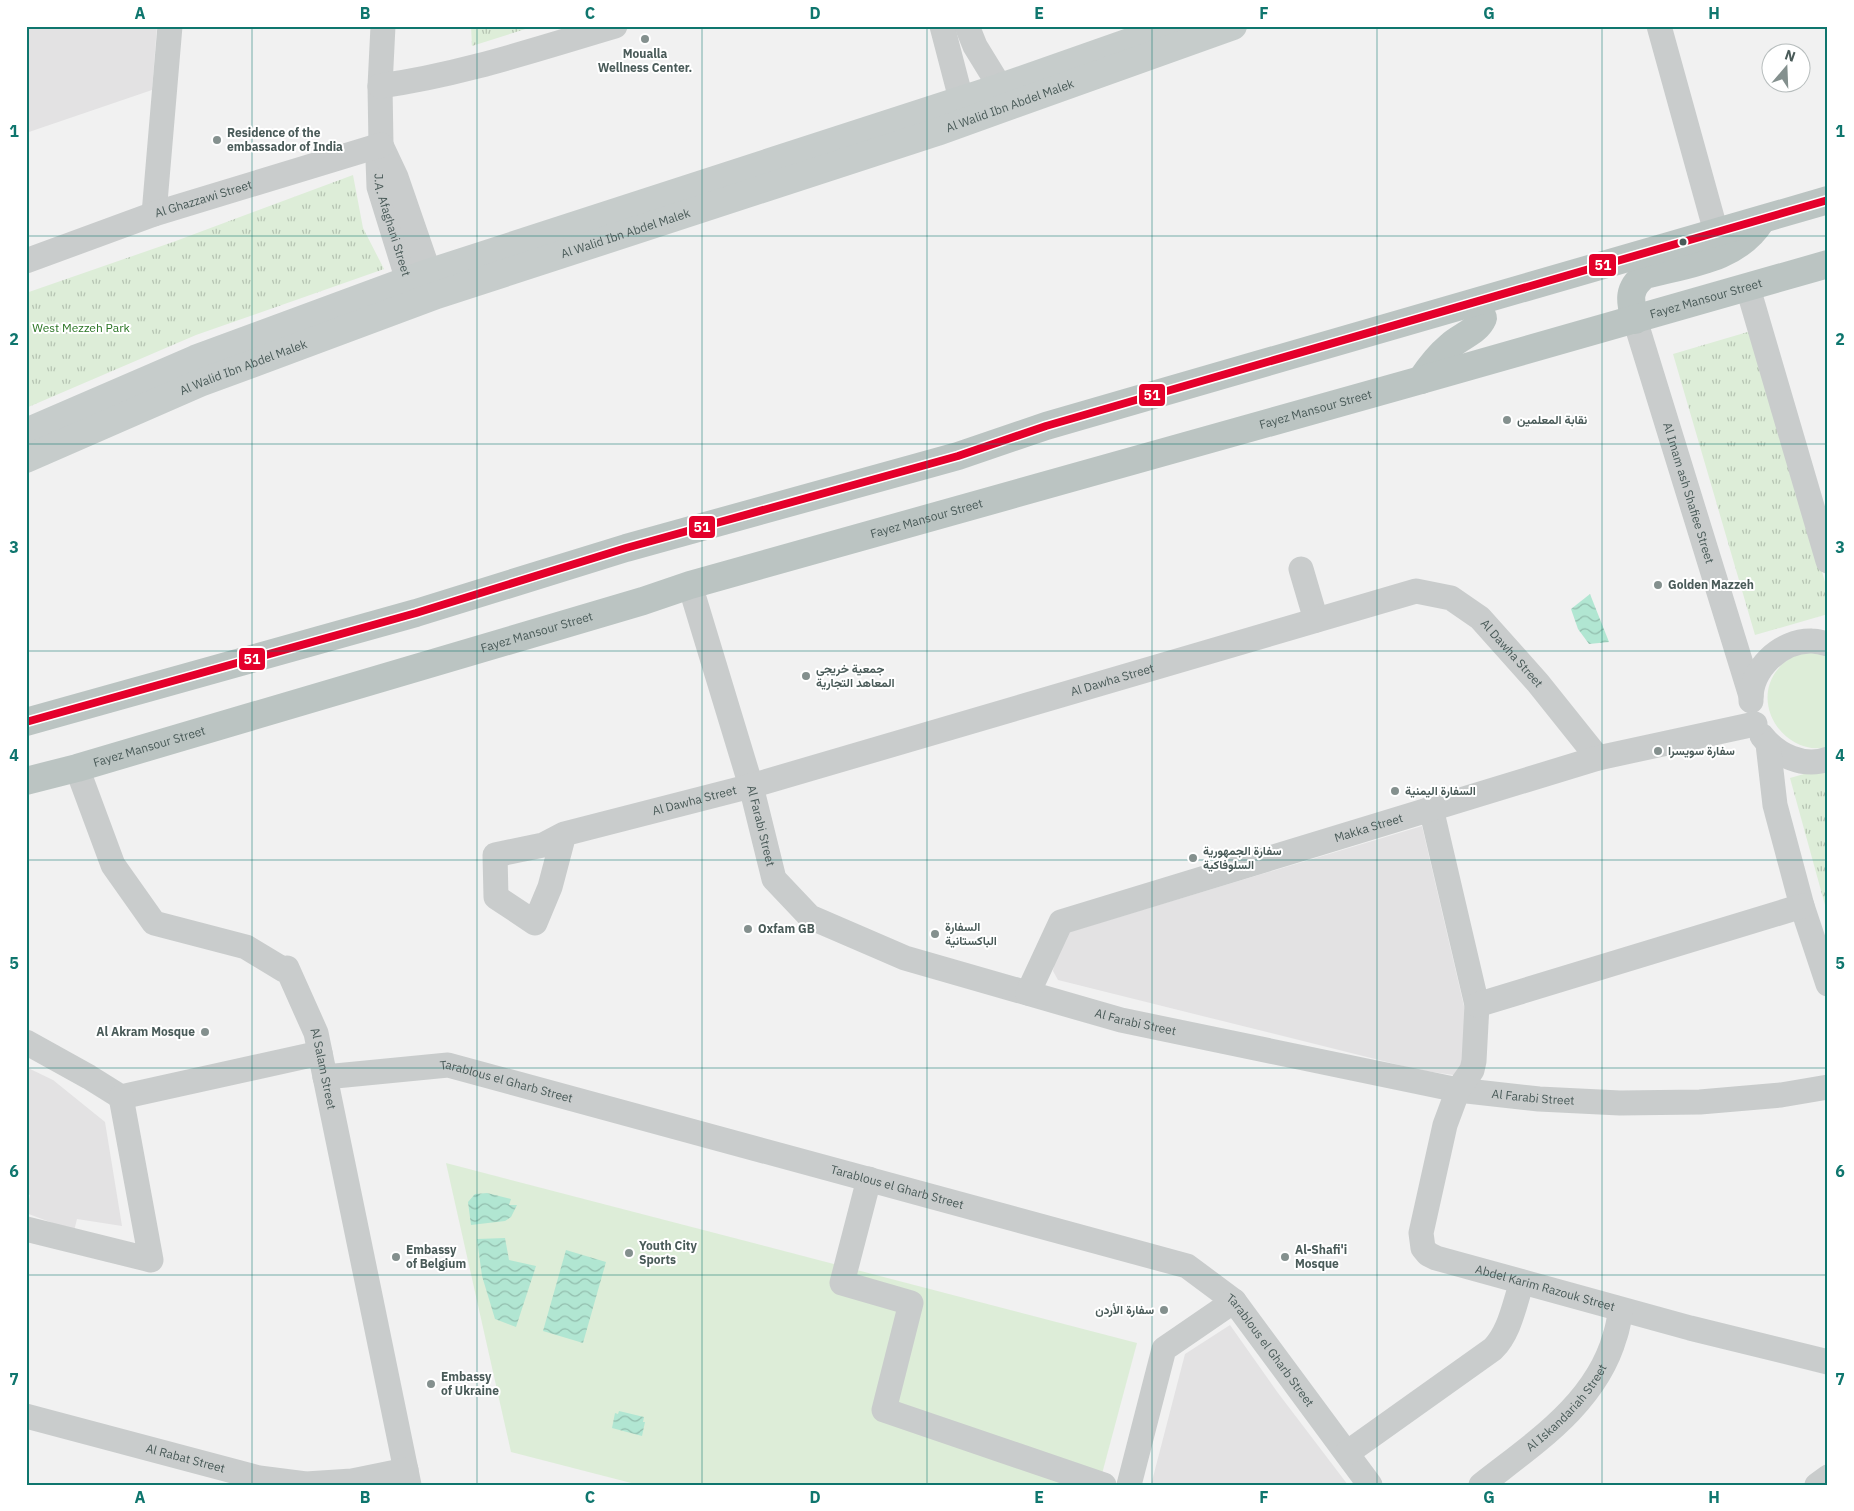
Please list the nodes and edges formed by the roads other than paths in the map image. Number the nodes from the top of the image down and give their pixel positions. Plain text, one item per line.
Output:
1 (170, 26) edge
2 (383, 26) edge
3 (614, 26) edge
4 (942, 26) edge
5 (967, 26) edge
6 (1174, 26) edge
7 (1233, 26) edge
8 (1659, 26) edge
9 (380, 86) junction
10 (1006, 96) junction
11 (964, 111) junction
12 (381, 145) junction
13 (1828, 200) edge
14 (154, 214) junction
15 (1762, 219) junction
16 (1716, 232) junction
17 (26, 261) edge
18 (1828, 264) edge
19 (422, 288) junction
20 (1748, 288) junction
21 (1471, 304) junction
22 (1635, 320) junction
23 (1422, 380) junction
24 (26, 432) edge
25 (26, 459) edge
26 (1828, 561) edge
27 (1301, 569) dead end
28 (690, 585) junction
29 (1316, 620) junction
30 (1828, 644) edge
31 (1751, 696) junction
32 (26, 722) edge
33 (1762, 734) junction
34 (1598, 758) junction
35 (1828, 759) edge
36 (77, 768) junction
37 (26, 781) edge
38 (751, 786) junction
39 (1431, 808) junction
40 (564, 834) dead end
41 (1802, 906) junction
42 (1828, 984) edge
43 (1028, 993) junction
44 (1477, 1005) junction
45 (26, 1042) edge
46 (320, 1053) junction
47 (325, 1077) junction
48 (1828, 1087) edge
49 (1458, 1090) junction
50 (120, 1098) junction
51 (868, 1179) junction
52 (26, 1228) edge
53 (1522, 1282) junction
54 (1234, 1301) junction
55 (1620, 1310) junction
56 (1828, 1362) edge
57 (26, 1416) edge
58 (1347, 1453) junction
59 (407, 1477) edge
60 (1828, 1477) edge
61 (1104, 1485) edge
62 (1129, 1485) edge
63 (1370, 1485) edge
64 (1481, 1485) edge
65 (1817, 1485) edge

1 - 14 street
2 - 9 street, J.A. Afaghani Street
3 - 9 street
4 - 11 street
5 - 10 street
6 - 10 main road, Al Walid Ibn Abdel Malek
7 - 10 main road, Al Walid Ibn Abdel Malek
8 - 16 street
9 - 12 street, J.A. Afaghani Street
10 - 11 main road, Al Walid Ibn Abdel Malek
11 - 19 main road, Al Walid Ibn Abdel Malek
12 - 14 street, Al Ghazzawi Street
12 - 19 street, J.A. Afaghani Street
13 - 15 highway
14 - 17 street, Al Ghazzawi Street
15 - 16 highway
15 - 22 highway
16 - 21 highway
18 - 20 highway, Fayez Mansour Street
19 - 24 main road, Al Walid Ibn Abdel Malek
19 - 25 main road, Al Walid Ibn Abdel Malek
20 - 22 highway, Fayez Mansour Street
20 - 26 street
21 - 23 highway
21 - 32 highway
22 - 23 highway, Fayez Mansour Street
22 - 31 street, Al Imam ash Shafiee Street
23 - 28 highway, Fayez Mansour Street
27 - 29 street
28 - 36 highway, Fayez Mansour Street
28 - 38 street, Al Farabi Street
29 - 34 street, Al Dawha Street
29 - 38 street, Al Dawha Street
30 - 31 street
31 - 33 street
33 - 34 street, Makka Street
33 - 35 street
33 - 41 street
34 - 39 street, Makka Street
36 - 37 highway, Fayez Mansour Street
36 - 46 street, Al Salam Street
38 - 40 street, Al Dawha Street
38 - 43 street, Al Farabi Street
39 - 43 street, Makka Street
39 - 44 street, Abdel Karim Razouk Street
41 - 42 street
41 - 44 street
43 - 49 street, Al Farabi Street
44 - 49 street, Abdel Karim Razouk Street
45 - 50 street
46 - 47 street, Al Salam Street
46 - 50 street
47 - 51 street, Tarablous el Gharb Street
47 - 59 street, Al Salam Street
48 - 49 street, Al Farabi Street
49 - 53 street, Abdel Karim Razouk Street
50 - 52 street
51 - 54 street, Tarablous el Gharb Street
51 - 61 street
53 - 55 street, Abdel Karim Razouk Street
53 - 58 street
54 - 58 street, Tarablous el Gharb Street
54 - 62 street
55 - 56 street, Abdel Karim Razouk Street
55 - 64 street, Al Iskandariah Street
57 - 59 street, Al Rabat Street
58 - 63 street, Tarablous el Gharb Street
60 - 65 street

